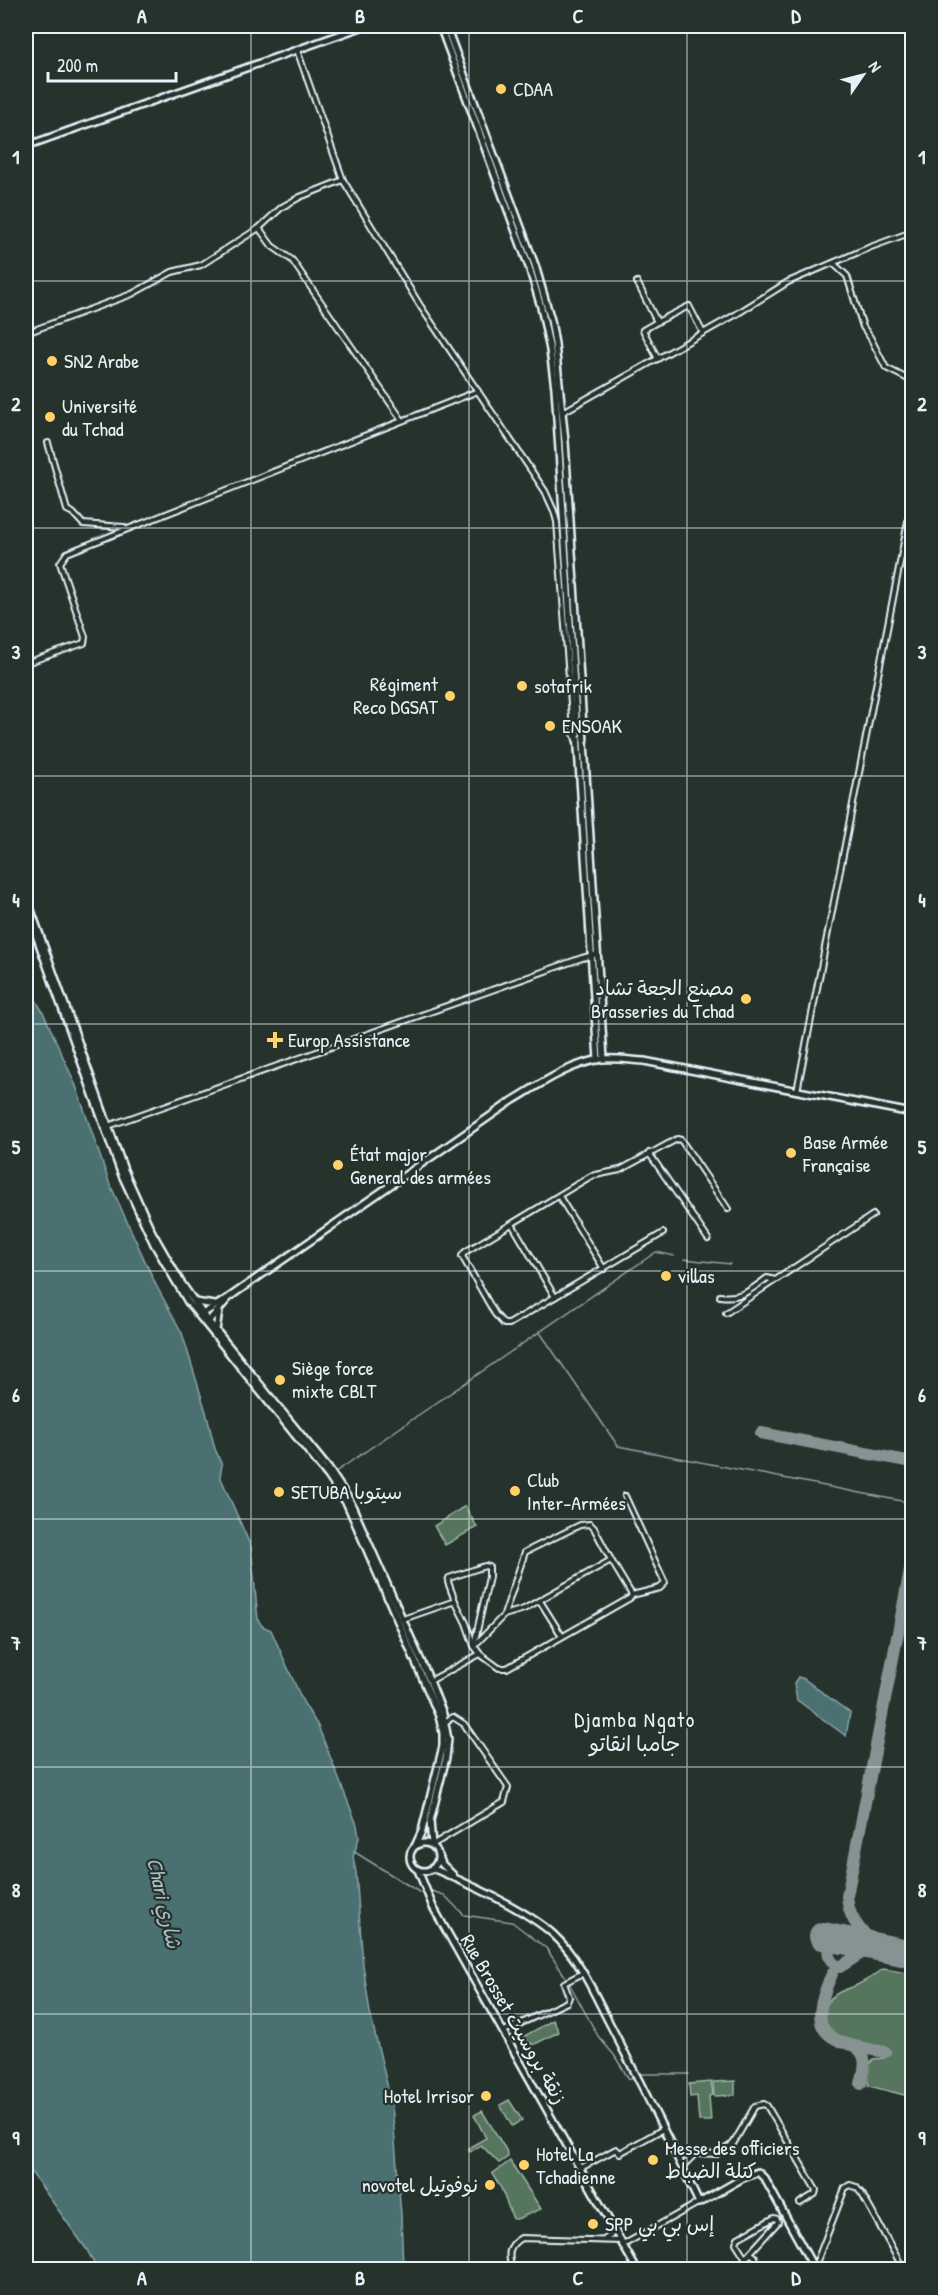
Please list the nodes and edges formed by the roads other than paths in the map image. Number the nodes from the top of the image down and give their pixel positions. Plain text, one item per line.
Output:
1 (364, 26) edge
2 (440, 26) edge
3 (446, 26) edge
4 (297, 50) junction
5 (26, 146) edge
6 (343, 180) junction
7 (259, 228) junction
8 (912, 232) edge
9 (833, 263) junction
10 (637, 282) dead end
11 (657, 322) junction
12 (26, 333) edge
13 (703, 333) junction
14 (658, 359) junction
15 (912, 381) edge
16 (478, 391) junction
17 (563, 412) junction
18 (402, 420) junction
19 (48, 443) dead end
20 (912, 501) edge
21 (128, 527) junction
22 (26, 663) edge
23 (580, 741) junction
24 (26, 896) edge
25 (26, 907) edge
26 (595, 954) junction
27 (601, 1050) junction
28 (601, 1059) junction
29 (613, 1059) junction
30 (590, 1062) junction
31 (797, 1092) junction
32 (912, 1113) edge
33 (107, 1126) junction
34 (649, 1153) junction
35 (559, 1196) junction
36 (728, 1209) dead end
37 (873, 1215) dead end
38 (512, 1224) junction
39 (663, 1233) dead end
40 (708, 1239) dead end
41 (604, 1269) junction
42 (776, 1280) junction
43 (720, 1296) dead end
44 (555, 1298) junction
45 (195, 1302) junction
46 (218, 1307) junction
47 (726, 1313) dead end
48 (201, 1315) junction
49 (207, 1323) junction
50 (216, 1330) junction
51 (625, 1496) dead end
52 (611, 1560) junction
53 (632, 1595) junction
54 (455, 1601) junction
55 (540, 1601) junction
56 (504, 1615) junction
57 (403, 1623) junction
58 (562, 1636) junction
59 (474, 1646) junction
60 (480, 1654) junction
61 (430, 1681) junction
62 (445, 1722) junction
63 (416, 1844) junction
64 (432, 1845) junction
65 (438, 1855) junction
66 (431, 1869) junction
67 (418, 1870) junction
68 (464, 1883) junction
69 (424, 1884) junction
70 (583, 1973) junction
71 (504, 2031) junction
72 (663, 2128) junction
73 (682, 2167) junction
74 (581, 2168) junction
75 (699, 2202) junction
76 (800, 2203) dead end
77 (614, 2228) junction
78 (603, 2240) junction
79 (622, 2243) junction
80 (747, 2257) junction
81 (751, 2263) junction
82 (815, 2269) edge
83 (512, 2270) edge
84 (637, 2270) edge
85 (752, 2270) edge
86 (778, 2270) edge
87 (903, 2270) edge

1 - 4 main road
2 - 23 main road
3 - 17 main road
4 - 5 main road
4 - 6 street
6 - 7 street
6 - 16 street
7 - 12 street
7 - 18 street
8 - 9 street
9 - 13 street
9 - 15 street
10 - 11 street
11 - 13 street
11 - 14 street
13 - 14 street
14 - 17 street
16 - 18 street
16 - 23 street
17 - 23 main road
18 - 21 street
19 - 21 street
20 - 31 street
21 - 22 street
23 - 26 main road
24 - 33 main road
25 - 33 main road
26 - 27 main road
26 - 33 street
27 - 28 main road
27 - 29 main road
27 - 30 main road
28 - 29 main road
28 - 30 main road
29 - 31 main road
30 - 46 main road
31 - 32 main road
33 - 45 main road
33 - 48 main road
34 - 35 street
34 - 36 street
34 - 40 street
35 - 38 street
35 - 41 street
37 - 42 street
38 - 44 street
38 - 44 street
39 - 41 street
41 - 44 street
42 - 43 street
42 - 47 street
45 - 46 main road
45 - 48 main road
46 - 48 main road
46 - 49 main road
46 - 50 main road
48 - 49 main road
49 - 50 main road
49 - 57 main road
50 - 57 main road
51 - 53 street
52 - 53 street
52 - 55 street
52 - 56 street
53 - 58 street
54 - 57 street
54 - 59 street
54 - 59 street
55 - 56 street
55 - 58 street
56 - 59 street
57 - 61 main road
57 - 63 main road
58 - 60 street
59 - 60 street
60 - 61 street
61 - 62 main road
62 - 64 main road
62 - 64 street
63 - 64 main road
63 - 67 main road
64 - 65 main road
65 - 66 main road
65 - 68 main road
66 - 67 main road
66 - 68 main road
66 - 69 main road
67 - 69 main road, Rue Brosset زنقة بروسيت
68 - 70 main road
69 - 71 main road, Rue Brosset زنقة بروسيت
70 - 71 street
70 - 72 main road
71 - 74 main road, Rue Brosset زنقة بروسيت
72 - 73 main road
72 - 74 street
73 - 75 main road
73 - 76 street
74 - 77 main road, Rue Brosset زنقة بروسيت
75 - 79 street
75 - 82 main road
77 - 78 street
77 - 79 main road, Rue Brosset زنقة بروسيت
78 - 79 street
78 - 83 street
79 - 84 main road, Rue Brosset زنقة بروسيت
80 - 80 street
80 - 81 street
80 - 81 street
81 - 85 street
81 - 86 street
82 - 87 street

